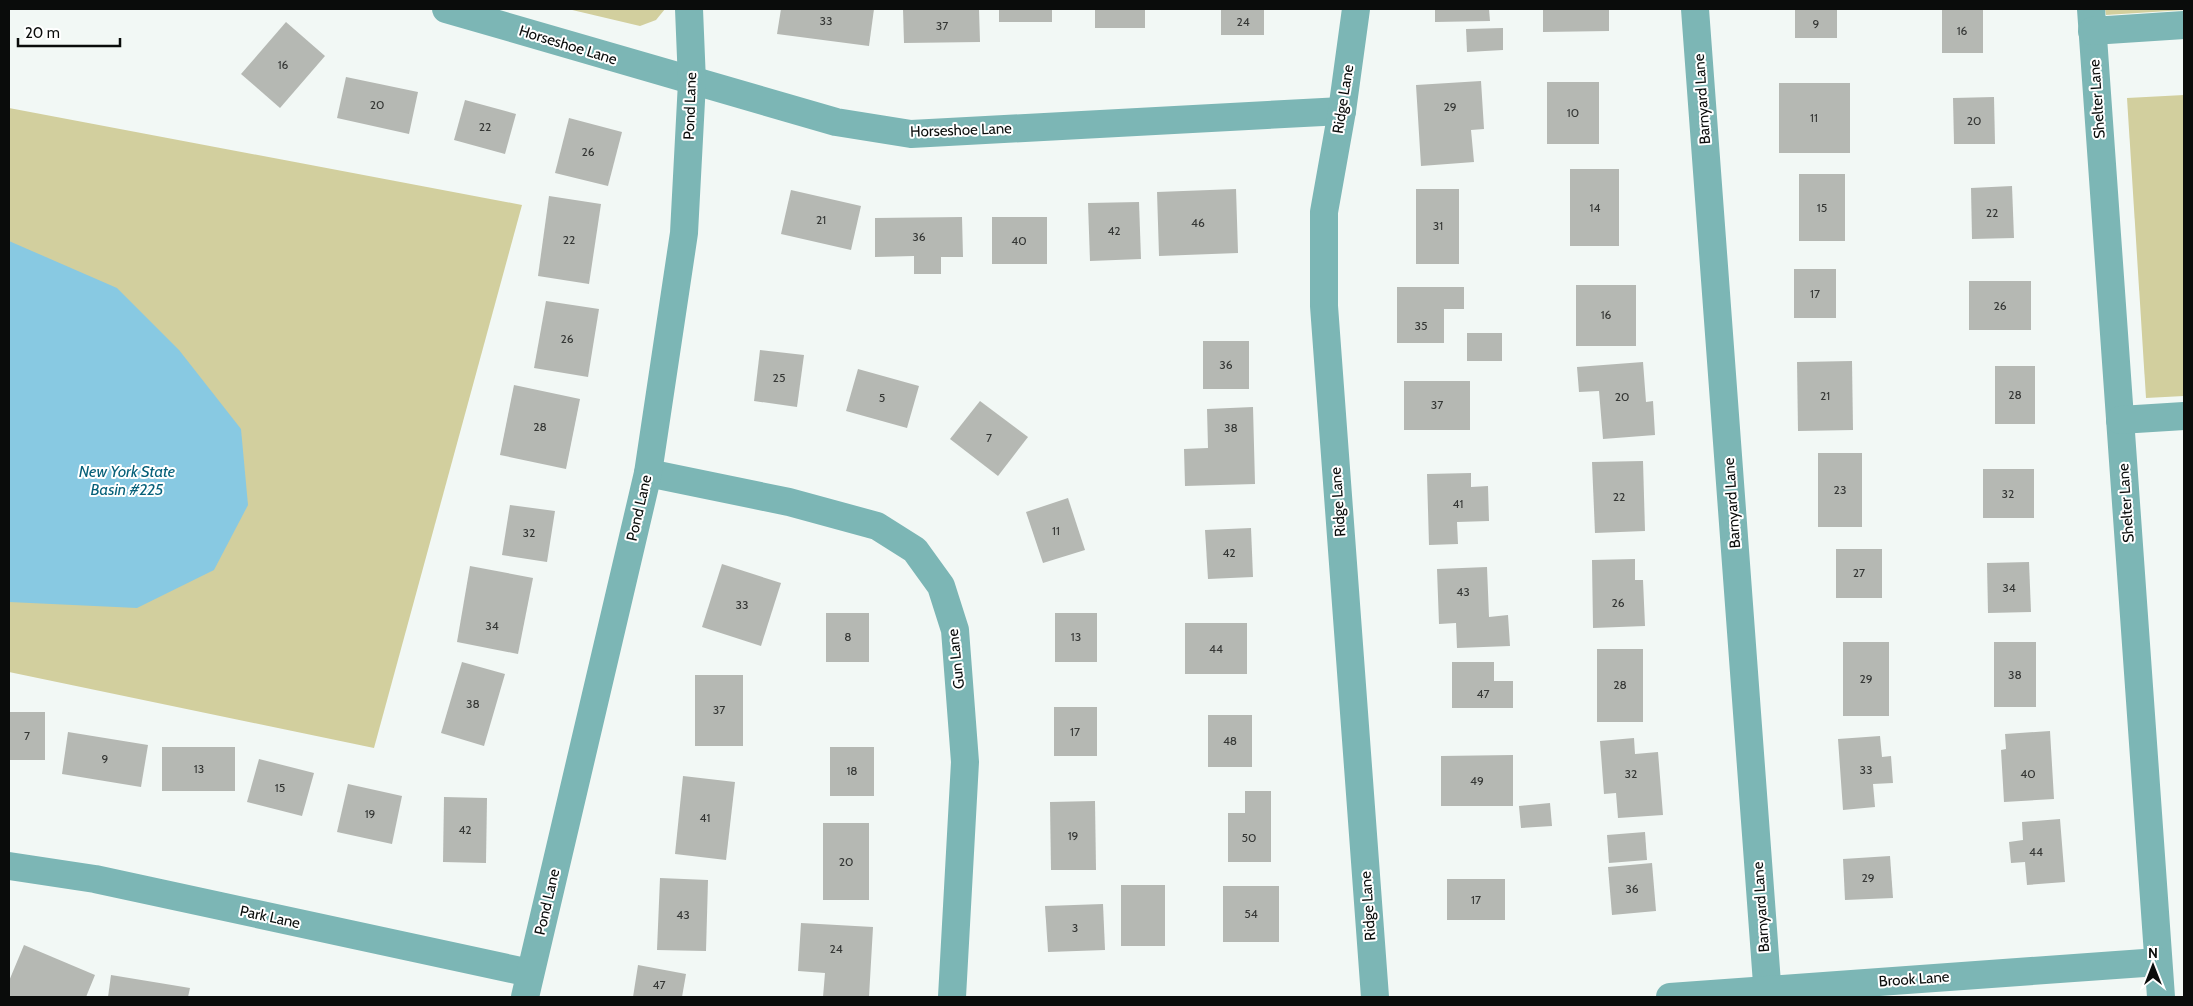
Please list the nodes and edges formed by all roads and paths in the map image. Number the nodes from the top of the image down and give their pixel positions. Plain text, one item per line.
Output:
1 (446, 9) edge
2 (689, 9) edge
3 (1356, 9) edge
4 (1695, 9) edge
5 (2092, 20) edge
6 (2184, 25) edge
7 (692, 82) junction
8 (1342, 111) junction
9 (2184, 416) edge
10 (2120, 420) junction
11 (648, 473) junction
12 (9, 866) edge
13 (2158, 962) junction
14 (528, 985) edge
15 (1768, 994) edge
16 (952, 997) edge
17 (1375, 997) edge
18 (1670, 997) edge
19 (2161, 997) edge

1 - 7 street, Horseshoe Lane
2 - 7 street, Pond Lane
3 - 8 street, Ridge Lane
4 - 15 street, Barnyard Lane
5 - 6 street
5 - 10 street, Shelter Lane
7 - 8 street, Horseshoe Lane
7 - 11 street, Pond Lane
8 - 17 street, Ridge Lane
9 - 10 street
10 - 13 street, Shelter Lane
11 - 14 street, Pond Lane
11 - 16 street, Gun Lane
12 - 14 street, Park Lane
13 - 15 street, Brook Lane
13 - 19 street, Shelter Lane
15 - 18 street, Brook Lane

